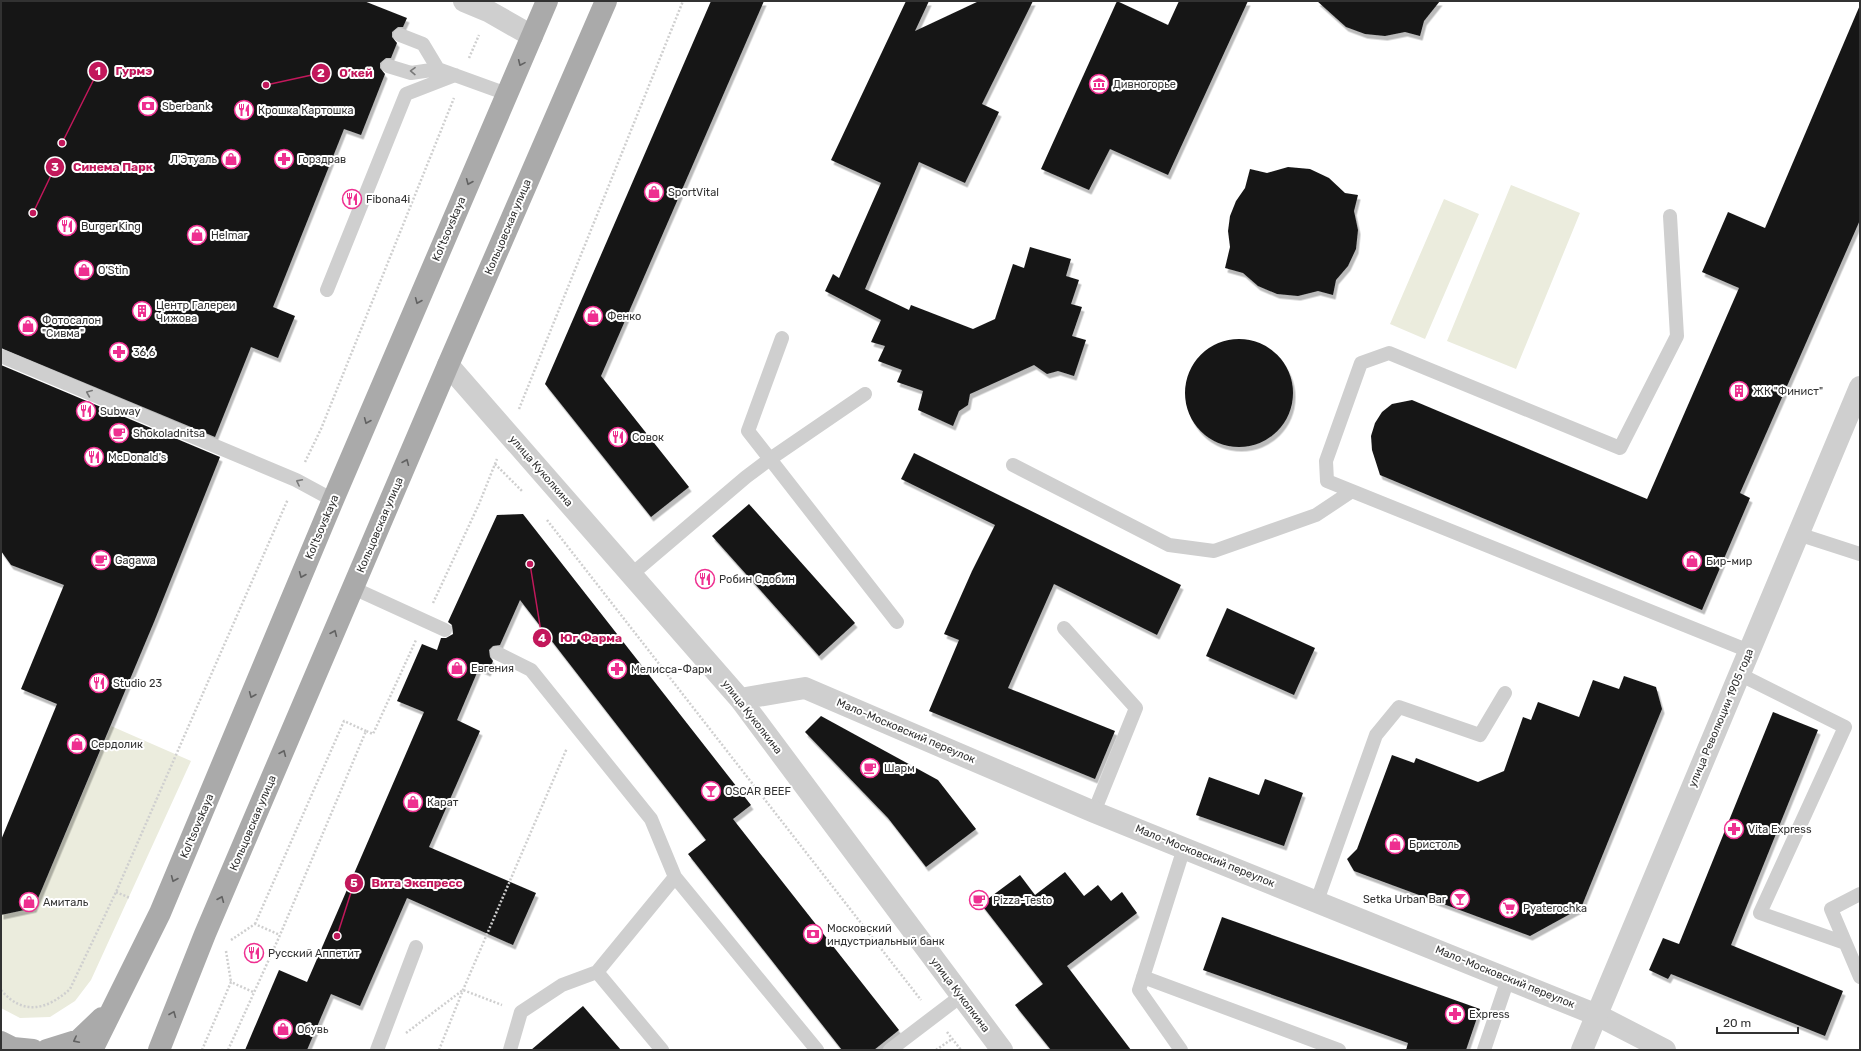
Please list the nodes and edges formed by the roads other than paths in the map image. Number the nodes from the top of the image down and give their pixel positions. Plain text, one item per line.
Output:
1 (464, 1) edge
2 (547, 1) edge
3 (606, 1) edge
4 (400, 35) dead end
5 (532, 36) junction
6 (388, 66) dead end
7 (438, 69) junction
8 (458, 77) junction
9 (506, 94) junction
10 (1670, 216) dead end
11 (327, 290) dead end
12 (782, 338) dead end
13 (1, 356) edge
14 (448, 365) junction
15 (1860, 387) edge
16 (865, 394) dead end
17 (770, 459) junction
18 (1012, 465) dead end
19 (1352, 492) junction
20 (333, 500) junction
21 (1798, 534) junction
22 (1860, 554) edge
23 (632, 574) junction
24 (353, 588) junction
25 (897, 622) dead end
26 (1064, 628) dead end
27 (445, 630) dead end
28 (1749, 650) junction
29 (497, 653) dead end
30 (1740, 674) junction
31 (1505, 693) dead end
32 (740, 699) junction
33 (1094, 812) junction
34 (1184, 848) junction
35 (675, 877) junction
36 (1860, 894) edge
37 (1317, 901) junction
38 (1845, 944) junction
39 (416, 947) dead end
40 (597, 972) junction
41 (1143, 977) junction
42 (1860, 977) edge
43 (1508, 979) junction
44 (961, 996) junction
45 (115, 1004) junction
46 (1598, 1015) junction
47 (1, 1042) edge
48 (33, 1050) edge
49 (47, 1050) edge
50 (92, 1050) edge
51 (159, 1050) edge
52 (377, 1050) edge
53 (510, 1050) edge
54 (662, 1050) edge
55 (817, 1050) edge
56 (890, 1050) edge
57 (1002, 1050) edge
58 (1181, 1050) edge
59 (1340, 1050) edge
60 (1484, 1050) edge
61 (1582, 1050) edge
62 (1665, 1050) edge

1 - 5 street
2 - 5 main road, Kol'tsovskaya
3 - 14 main road, Кольцовская улица
4 - 7 lane
5 -> 9 main road, Kol'tsovskaya
7 -> 6 lane
7 - 8 lane
8 - 9 lane
8 - 11 lane
9 -> 20 main road, Kol'tsovskaya
10 - 19 lane
12 - 17 lane
20 -> 13 lane
14 - 23 street, улица Куколкина
24 -> 14 main road, Кольцовская улица
15 - 21 street, улица Революции 1905 года
16 - 17 lane
17 - 23 lane
17 - 25 lane
18 - 19 lane
19 - 28 lane
20 -> 45 main road, Kol'tsovskaya
21 - 22 lane
21 - 28 street, улица Революции 1905 года
23 - 32 street, улица Куколкина
24 - 27 lane
51 -> 24 main road, Кольцовская улица
26 - 33 lane
28 - 30 street, улица Революции 1905 года
29 - 35 lane
30 - 38 lane
30 - 46 street, улица Революции 1905 года
31 - 37 lane
32 - 33 street, Мало-Московский переулок
32 - 44 street, улица Куколкина
33 - 34 street, Мало-Московский переулок
34 - 37 street, Мало-Московский переулок
34 - 41 lane
35 - 40 lane
35 - 55 lane
36 - 38 lane
37 - 43 street, Мало-Московский переулок
38 - 42 lane
39 - 52 lane
40 - 53 lane
40 - 54 lane
41 - 58 lane
41 - 59 lane
43 - 46 street, Мало-Московский переулок
43 - 60 lane
44 - 56 lane
44 - 57 street, улица Куколкина
45 -> 49 main road
45 - 50 main road, Kol'tsovskaya
46 - 61 street, улица Революции 1905 года
46 - 62 street, Мало-Московский переулок
47 - 48 main road

